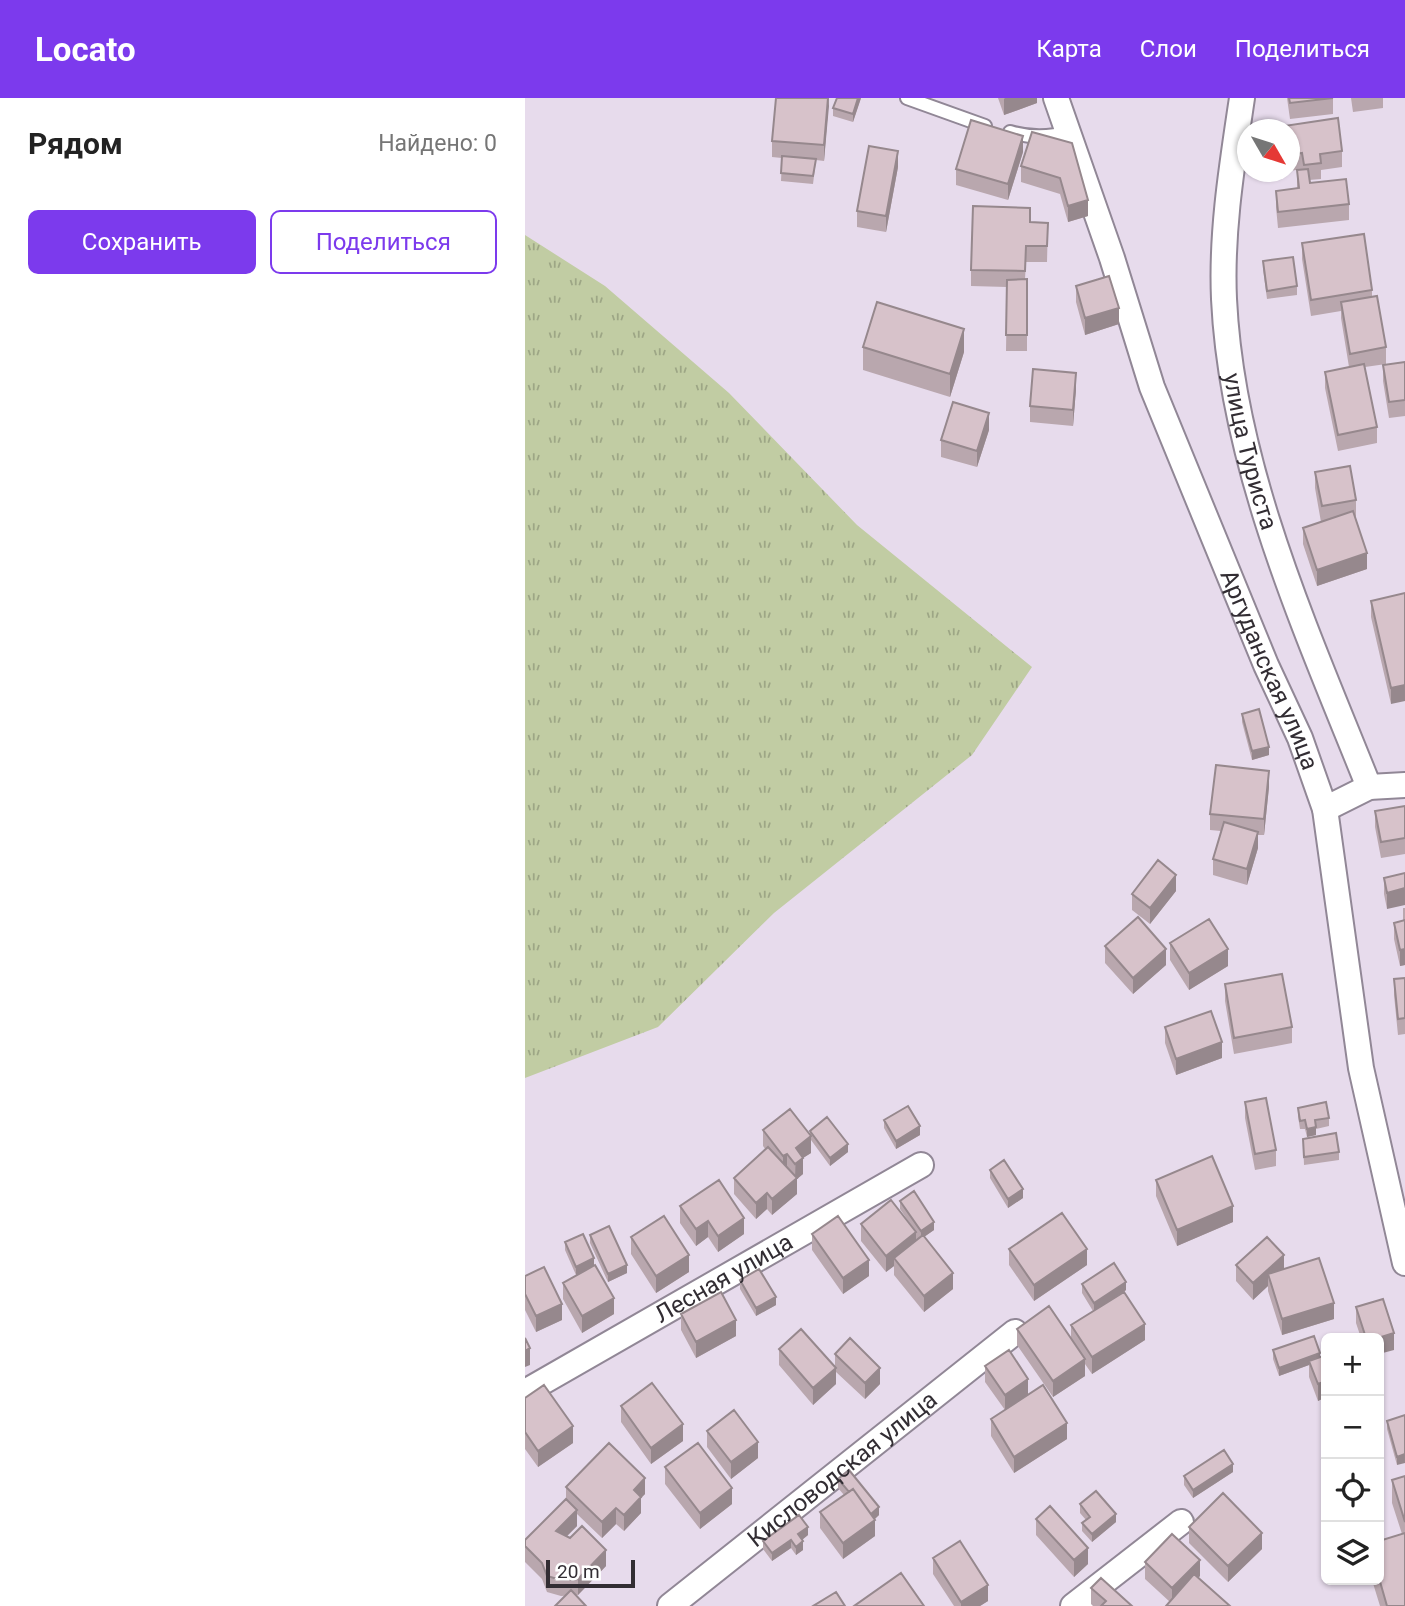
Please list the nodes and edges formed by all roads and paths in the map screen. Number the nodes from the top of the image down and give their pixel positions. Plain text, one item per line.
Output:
1 (907, 98) edge
2 (1056, 98) edge
3 (1242, 98) edge
4 (1069, 132) junction
5 (1405, 785) edge
6 (1369, 787) junction
7 (1325, 809) junction
8 (921, 1165) dead end
9 (1405, 1264) edge
10 (1015, 1332) edge
11 (525, 1392) edge
12 (1181, 1522) dead end
13 (670, 1606) edge
14 (1073, 1606) edge

1 - 4 lane
2 - 4 street, Аргуданская улица
3 - 6 street, улица Туриста
4 - 7 street, Аргуданская улица
5 - 6 street
6 - 7 street
7 - 9 street, Аргуданская улица
8 - 11 street, Лесная улица
10 - 13 street, Кисловодская улица
12 - 14 street

